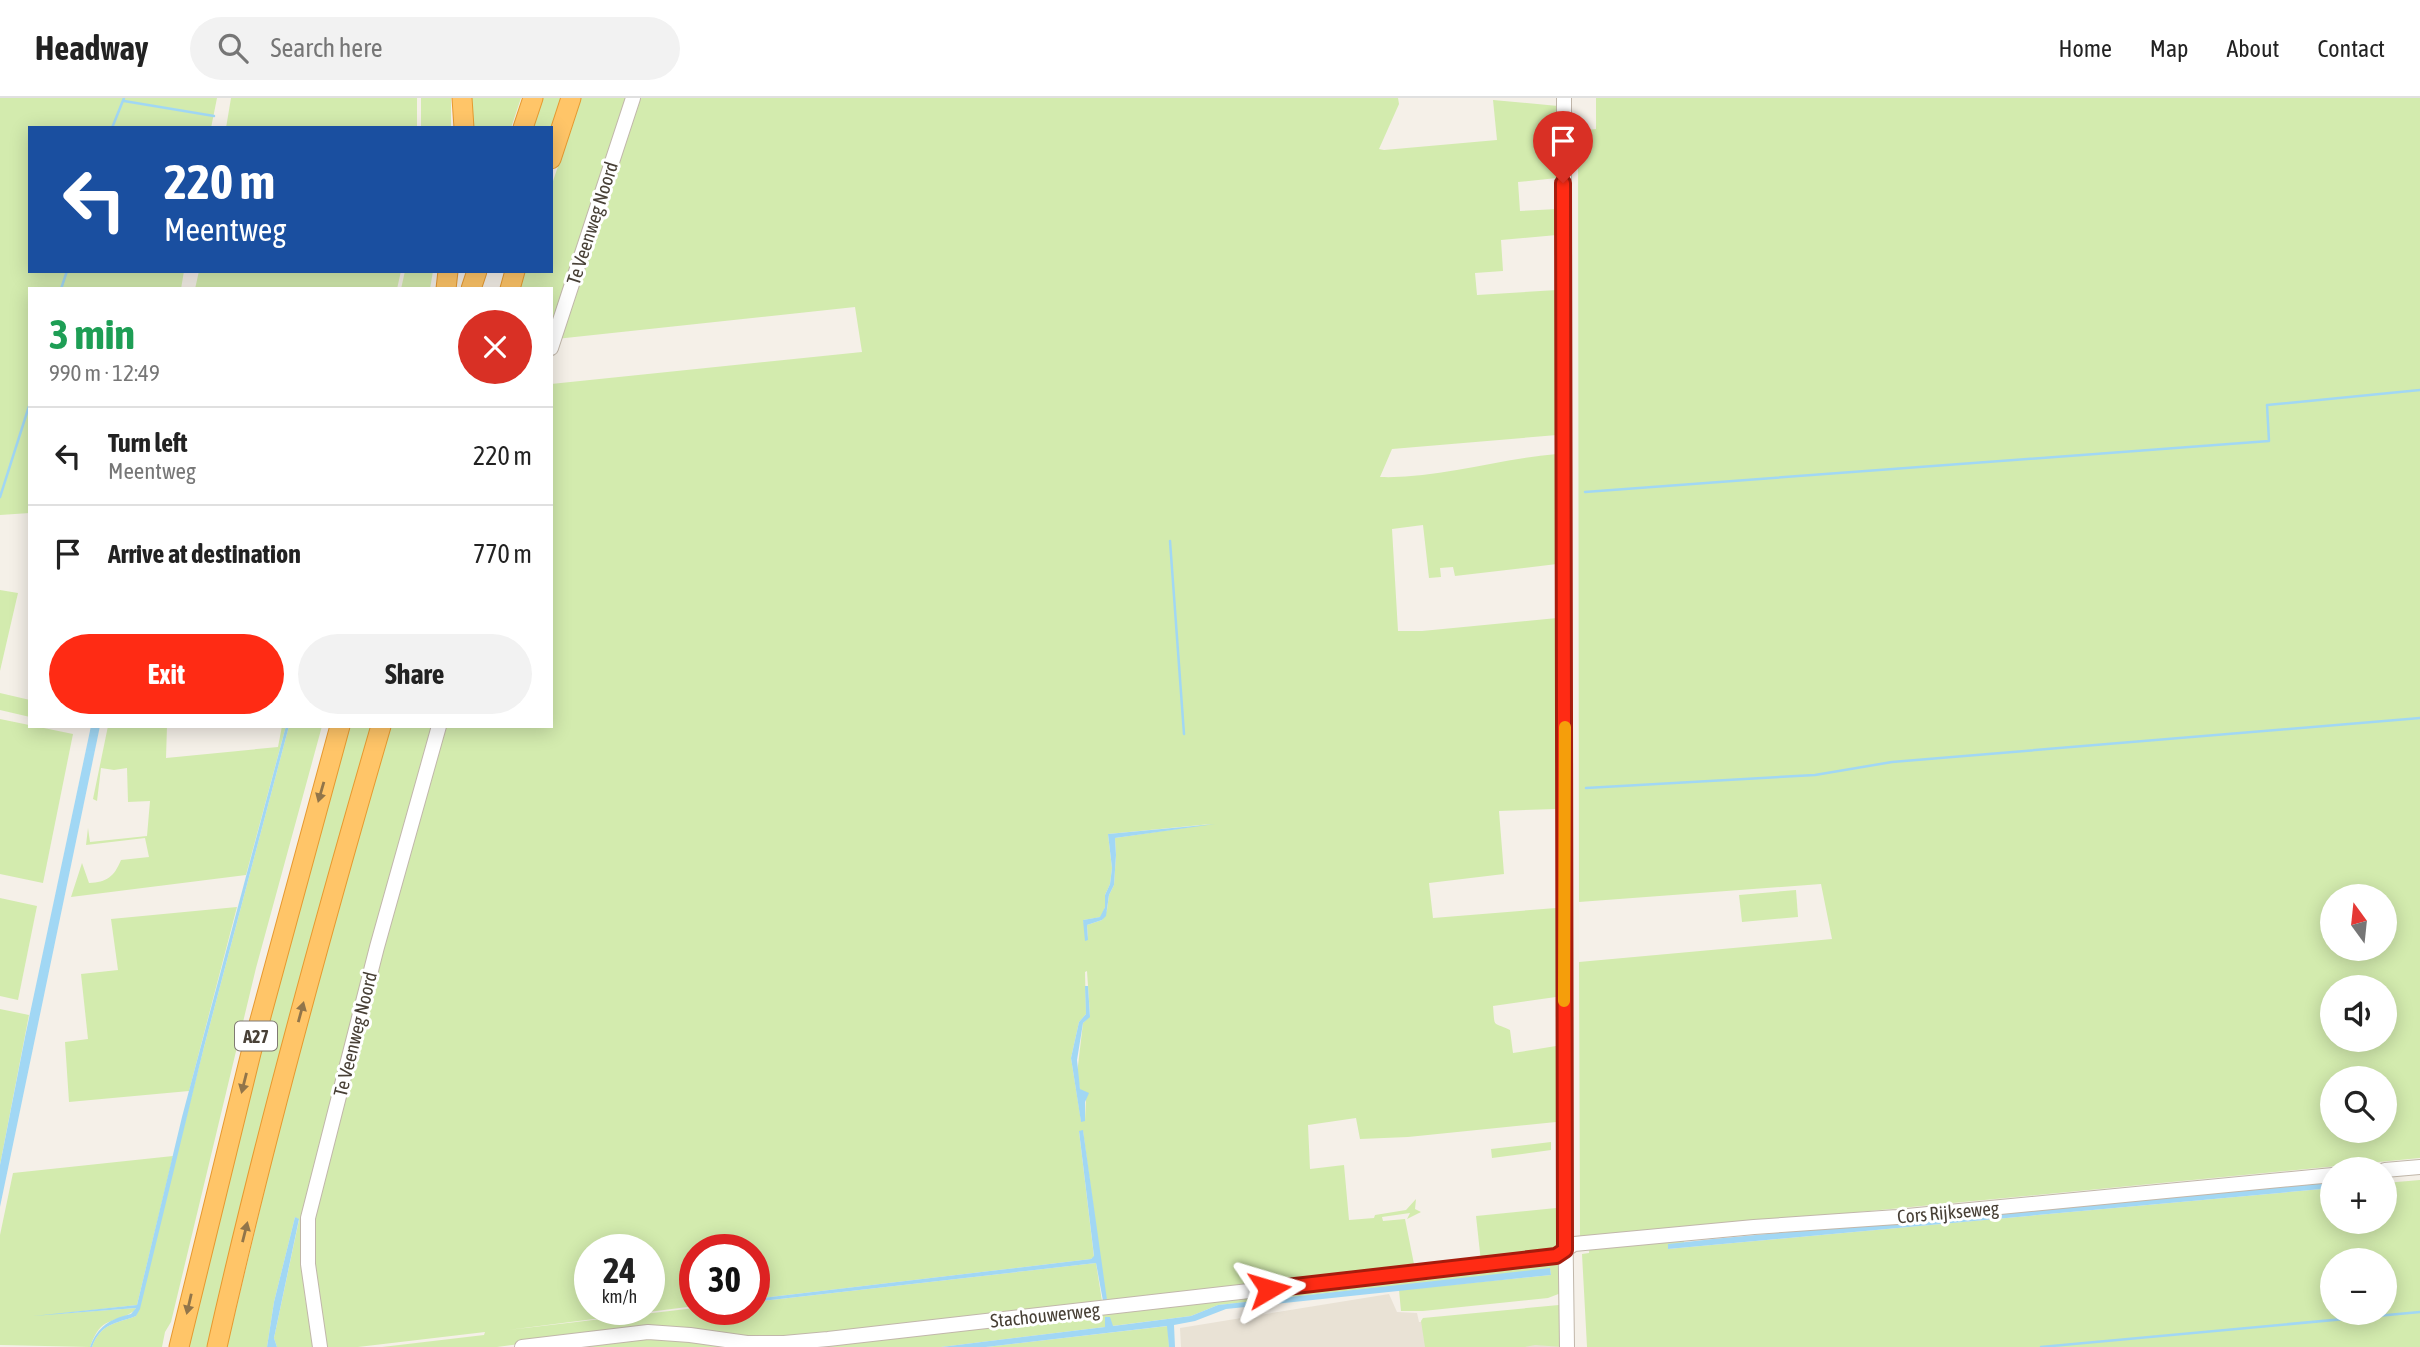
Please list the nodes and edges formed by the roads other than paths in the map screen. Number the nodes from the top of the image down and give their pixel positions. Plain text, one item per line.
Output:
1 (462, 98) edge
2 (533, 98) edge
3 (571, 98) edge
4 (634, 98) edge
5 (1564, 98) edge
6 (464, 126) edge
7 (524, 126) edge
8 (553, 153) edge
9 (553, 342) edge
10 (339, 728) edge
11 (380, 728) edge
12 (438, 728) edge
13 (2420, 1167) edge
14 (2397, 1169) edge
15 (2320, 1176) edge
16 (1565, 1250) junction
17 (179, 1347) edge
18 (217, 1347) edge
19 (320, 1347) edge
20 (522, 1347) edge
21 (1567, 1347) edge

1 - 6 highway
2 - 7 highway
3 - 8 highway
4 - 9 street, Te Veenweg Noord
5 - 16 street
10 -> 17 highway, A27
18 -> 11 highway, A27
12 - 19 street, Te Veenweg Noord
13 - 14 street
15 - 16 street, Cors Rijkseweg
16 - 20 street, Stachouwerweg
16 - 21 street

